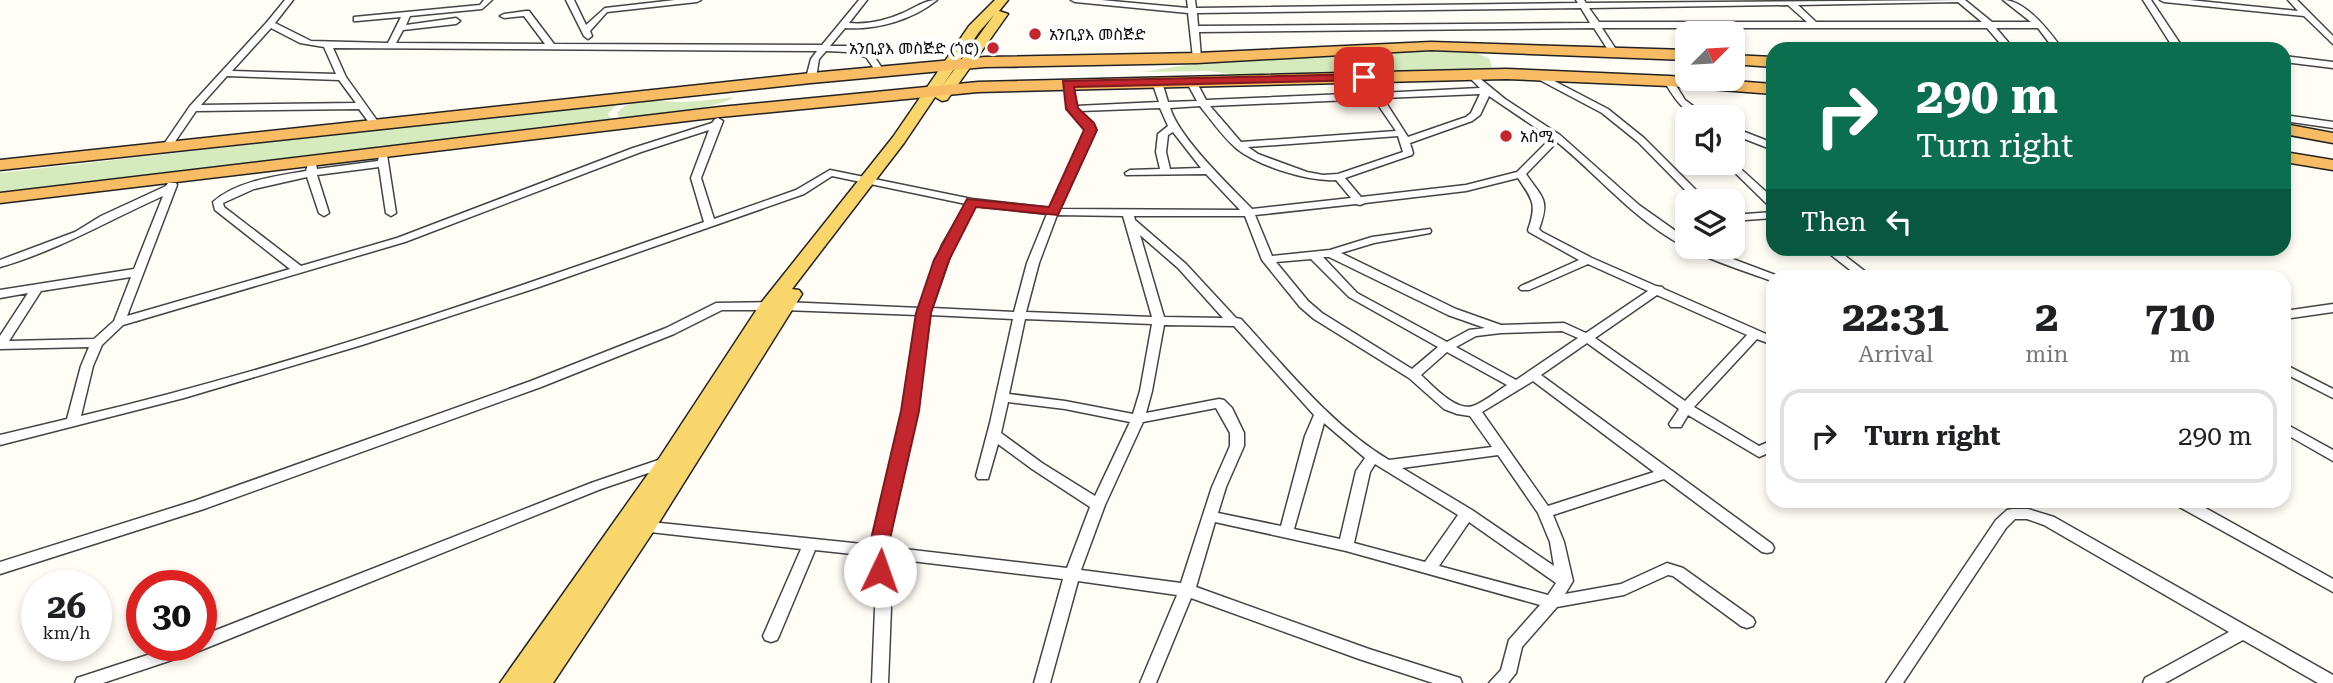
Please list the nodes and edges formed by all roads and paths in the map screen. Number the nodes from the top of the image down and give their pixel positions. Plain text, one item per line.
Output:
1 (289, 0) edge
2 (488, 0) edge
3 (570, 0) edge
4 (697, 0) edge
5 (863, 0) edge
6 (933, 0) edge
7 (1002, 0) edge
8 (1013, 0) edge
9 (1075, 0) edge
10 (1191, 0) edge
11 (1312, 0) edge
12 (1960, 0) edge
13 (2007, 0) edge
14 (2147, 0) edge
15 (2164, 0) edge
16 (2292, 0) edge
17 (1581, 2) edge
18 (1639, 2) edge
19 (1735, 2) edge
20 (1790, 2) edge
21 (1468, 3) edge
22 (1521, 3) edge
23 (1877, 3) junction
24 (1425, 4) edge
25 (1395, 8) junction
26 (1315, 10) junction
27 (1885, 10) dead end
28 (1193, 11) junction
29 (1945, 13) dead end
30 (407, 14) junction
31 (2306, 14) junction
32 (504, 16) dead end
33 (1893, 18) dead end
34 (357, 19) dead end
35 (456, 21) dead end
36 (270, 24) junction
37 (844, 24) junction
38 (1596, 24) junction
39 (1959, 24) junction
40 (1989, 24) junction
41 (1901, 25) junction
42 (2040, 25) junction
43 (1402, 26) junction
44 (1424, 26) junction
45 (1815, 26) junction
46 (400, 27) junction
47 (587, 29) junction
48 (1195, 29) junction
49 (2333, 41) edge
50 (2004, 42) edge
51 (2053, 42) edge
52 (2174, 42) edge
53 (327, 45) junction
54 (391, 45) junction
55 (1431, 46) junction
56 (552, 47) junction
57 (591, 47) junction
58 (823, 48) junction
59 (1495, 48) junction
60 (1613, 51) junction
61 (1675, 54) edge
62 (1197, 58) junction
63 (1745, 60) edge
64 (2291, 60) edge
65 (1766, 61) edge
66 (965, 64) junction
67 (2333, 65) edge
68 (947, 66) junction
69 (880, 71) junction
70 (226, 73) junction
71 (1506, 74) junction
72 (1472, 75) junction
73 (1539, 76) junction
74 (342, 77) junction
75 (1364, 77) junction
76 (811, 78) junction
77 (1191, 81) junction
78 (1669, 81) junction
79 (1157, 82) junction
80 (1068, 84) junction
81 (1766, 88) edge
82 (940, 90) junction
83 (1486, 91) junction
84 (1374, 94) junction
85 (1203, 104) junction
86 (1687, 105) edge
87 (362, 106) junction
88 (1163, 107) junction
89 (192, 108) junction
90 (1072, 109) junction
91 (2291, 112) edge
92 (2333, 117) edge
93 (718, 119) junction
94 (2291, 119) edge
95 (2333, 125) edge
96 (376, 126) junction
97 (1174, 127) junction
98 (2291, 130) edge
99 (1745, 135) edge
100 (1404, 137) junction
101 (1557, 137) junction
102 (2333, 138) edge
103 (1766, 144) edge
104 (1238, 145) junction
105 (167, 147) junction
106 (383, 158) junction
107 (2291, 158) edge
108 (0, 165) edge
109 (2331, 165) edge
110 (311, 168) junction
111 (1165, 171) junction
112 (1209, 171) junction
113 (1130, 173) dead end
114 (1521, 174) junction
115 (1743, 175) edge
116 (1339, 177) junction
117 (873, 180) junction
118 (173, 183) junction
119 (1690, 189) edge
120 (1766, 197) edge
121 (0, 198) edge
122 (972, 202) junction
123 (1360, 202) junction
124 (1053, 212) junction
125 (324, 213) dead end
126 (391, 213) dead end
127 (1249, 213) junction
128 (1766, 216) edge
129 (1129, 217) junction
130 (1745, 217) edge
131 (710, 224) junction
132 (1426, 232) dead end
133 (1675, 237) edge
134 (1331, 253) junction
135 (1838, 256) edge
136 (1315, 257) junction
137 (1720, 259) edge
138 (1268, 260) junction
139 (1588, 260) junction
140 (0, 264) edge
141 (298, 269) junction
142 (1857, 270) edge
143 (139, 272) junction
144 (1766, 275) edge
145 (37, 288) junction
146 (1525, 288) dead end
147 (1658, 289) junction
148 (0, 294) edge
149 (776, 306) junction
150 (2333, 307) edge
151 (924, 313) junction
152 (1019, 314) junction
153 (2291, 314) edge
154 (1231, 320) junction
155 (1159, 321) junction
156 (119, 322) junction
157 (1501, 329) junction
158 (1755, 334) junction
159 (1586, 337) junction
160 (1766, 338) edge
161 (97, 343) junction
162 (1, 344) edge
163 (1446, 347) junction
164 (2291, 372) edge
165 (1413, 375) junction
166 (1533, 375) junction
167 (1516, 385) junction
168 (2333, 394) edge
169 (1001, 397) junction
170 (1685, 408) junction
171 (1474, 411) junction
172 (1321, 414) junction
173 (1138, 419) junction
174 (73, 424) junction
175 (1676, 424) dead end
176 (2291, 432) edge
177 (995, 435) junction
178 (0, 440) edge
179 (1501, 450) junction
180 (1766, 450) edge
181 (2333, 456) edge
182 (690, 457) junction
183 (1373, 457) junction
184 (668, 462) junction
185 (1388, 465) junction
186 (1666, 474) junction
187 (983, 476) dead end
188 (1098, 505) junction
189 (2193, 508) edge
190 (1545, 512) junction
191 (1468, 514) junction
192 (1210, 516) junction
193 (624, 526) junction
194 (645, 526) junction
195 (1286, 533) junction
196 (810, 545) junction
197 (1346, 546) junction
198 (1767, 548) dead end
199 (878, 552) junction
200 (0, 568) edge
201 (1429, 568) junction
202 (1072, 575) junction
203 (1564, 581) junction
204 (2333, 586) edge
205 (1187, 590) junction
206 (1552, 602) junction
207 (1747, 622) dead end
208 (2241, 633) junction
209 (771, 636) dead end
210 (217, 637) edge
211 (148, 661) edge
212 (83, 683) edge
213 (513, 683) edge
214 (539, 683) edge
215 (880, 683) edge
216 (1042, 683) edge
217 (1148, 683) edge
218 (1454, 683) edge
219 (1497, 683) edge
220 (1894, 683) edge
221 (2151, 683) edge
222 (2332, 683) edge

1 - 36 street
2 - 30 street
3 - 47 street
4 - 47 street
5 - 37 street
6 - 37 street
7 - 68 main road
8 - 66 main road
9 - 28 street
10 - 28 street
11 - 26 street
12 - 23 street
12 - 40 street
13 - 42 street
14 - 52 street
15 - 31 street
16 - 31 street
17 - 18 street
17 - 22 street
17 - 38 street
18 - 19 street
19 - 20 street
20 - 23 street
20 - 45 street
21 - 22 street
21 - 24 street
23 - 27 street
24 - 25 street
25 - 26 street
25 - 43 street
26 - 28 street
28 - 48 street
29 - 39 street
30 - 34 street
30 - 46 street
31 - 49 street
32 - 56 street
33 - 41 street
35 - 46 street
36 - 53 street
36 - 70 street
37 - 58 street
38 - 44 street
38 - 45 street
38 - 60 street
39 - 40 street
39 - 41 street
40 - 42 street
40 - 50 street
41 - 45 street
42 - 51 street
43 - 44 street
43 - 48 street
44 - 55 street
46 - 54 street
47 - 57 street
48 - 62 street
53 - 54 street
53 - 74 street
54 - 56 street
55 - 59 highway
55 - 62 highway
56 - 57 street
57 - 58 street
58 - 69 street
58 - 76 street
59 - 60 highway
59 - 71 highway
60 - 61 highway
62 - 66 highway
63 - 65 highway
64 - 67 street
66 - 68 highway
66 - 82 main road
68 - 69 highway
68 - 82 main road
69 - 76 highway
70 - 74 street
70 - 89 street
71 - 72 highway
71 - 73 highway
72 - 75 highway
72 - 83 street
73 - 78 highway
73 - 119 street
74 - 87 street
75 - 77 highway
75 - 84 street
76 - 96 highway
77 - 79 highway
77 - 85 street
78 - 81 highway
78 - 86 street
79 - 80 highway
79 - 88 street
80 - 82 highway
80 - 90 street
82 - 93 highway
82 - 117 main road
83 - 84 street
83 - 100 street
83 - 101 street
84 - 85 street
84 - 100 street
85 - 88 street
85 - 104 street
87 - 89 street
87 - 96 street
88 - 90 street
88 - 97 street
89 - 105 street
90 - 124 street
91 - 92 street
93 - 106 highway
93 - 131 street
93 - 141 street
94 - 95 street
96 - 105 highway
97 - 111 street
97 - 112 street
98 - 102 highway
99 - 103 street
100 - 104 street
100 - 116 street
101 - 114 street
101 - 133 street
104 - 116 street
105 - 108 highway
106 - 110 highway
106 - 126 street
107 - 109 highway
110 - 118 highway
110 - 125 street
110 - 141 street
111 - 112 street
111 - 113 street
112 - 127 street
114 - 123 street
114 - 139 street
115 - 120 street
116 - 123 street
117 - 122 street
117 - 131 street
117 - 149 main road
118 - 121 highway
118 - 140 street
118 - 143 street
122 - 124 street
122 - 151 street
123 - 127 street
124 - 129 street
124 - 152 street
127 - 129 street
127 - 138 street
128 - 130 street
129 - 154 street
129 - 155 street
131 - 174 street
132 - 134 street
134 - 136 street
134 - 157 street
135 - 142 street
136 - 138 street
136 - 163 street
137 - 144 street
138 - 165 street
139 - 146 street
139 - 147 street
141 - 156 street
143 - 145 street
143 - 156 street
145 - 148 street
145 - 162 street
147 - 158 street
147 - 159 street
149 - 151 street
149 - 182 main road
149 - 184 main road
149 - 200 street
150 - 153 street
151 - 152 street
151 - 199 street
152 - 155 street
152 - 169 street
154 - 155 street
154 - 172 street
155 - 173 street
156 - 161 street
157 - 159 street
157 - 163 street
158 - 160 street
158 - 170 street
159 - 166 street
159 - 170 street
161 - 162 street
161 - 174 street
163 - 165 street
163 - 167 street
164 - 168 street
165 - 171 street
166 - 167 street
166 - 186 street
167 - 171 street
169 - 173 street
169 - 177 street
170 - 175 street
170 - 180 street
171 - 179 street
172 - 183 street
172 - 195 street
173 - 188 street
173 - 192 street
174 - 178 street
176 - 181 street
177 - 187 street
177 - 188 street
179 - 185 street
179 - 190 street
182 - 184 street
182 - 194 main road
183 - 185 street
183 - 197 street
184 - 193 main road
184 - 210 street
185 - 191 street
186 - 190 street
186 - 198 street
188 - 202 street
189 - 204 street
190 - 203 street
191 - 201 street
191 - 203 street
192 - 195 street
192 - 205 street
193 - 194 street
193 - 213 main road
194 - 196 street
194 - 214 main road
195 - 197 street
196 - 199 street
196 - 209 street
197 - 201 street
199 - 202 street
199 - 215 street
201 - 206 street
202 - 205 street
202 - 216 street
203 - 206 street
205 - 217 street
205 - 218 street
206 - 207 street
206 - 219 street
208 - 220 street
208 - 221 street
208 - 222 street
211 - 212 street

